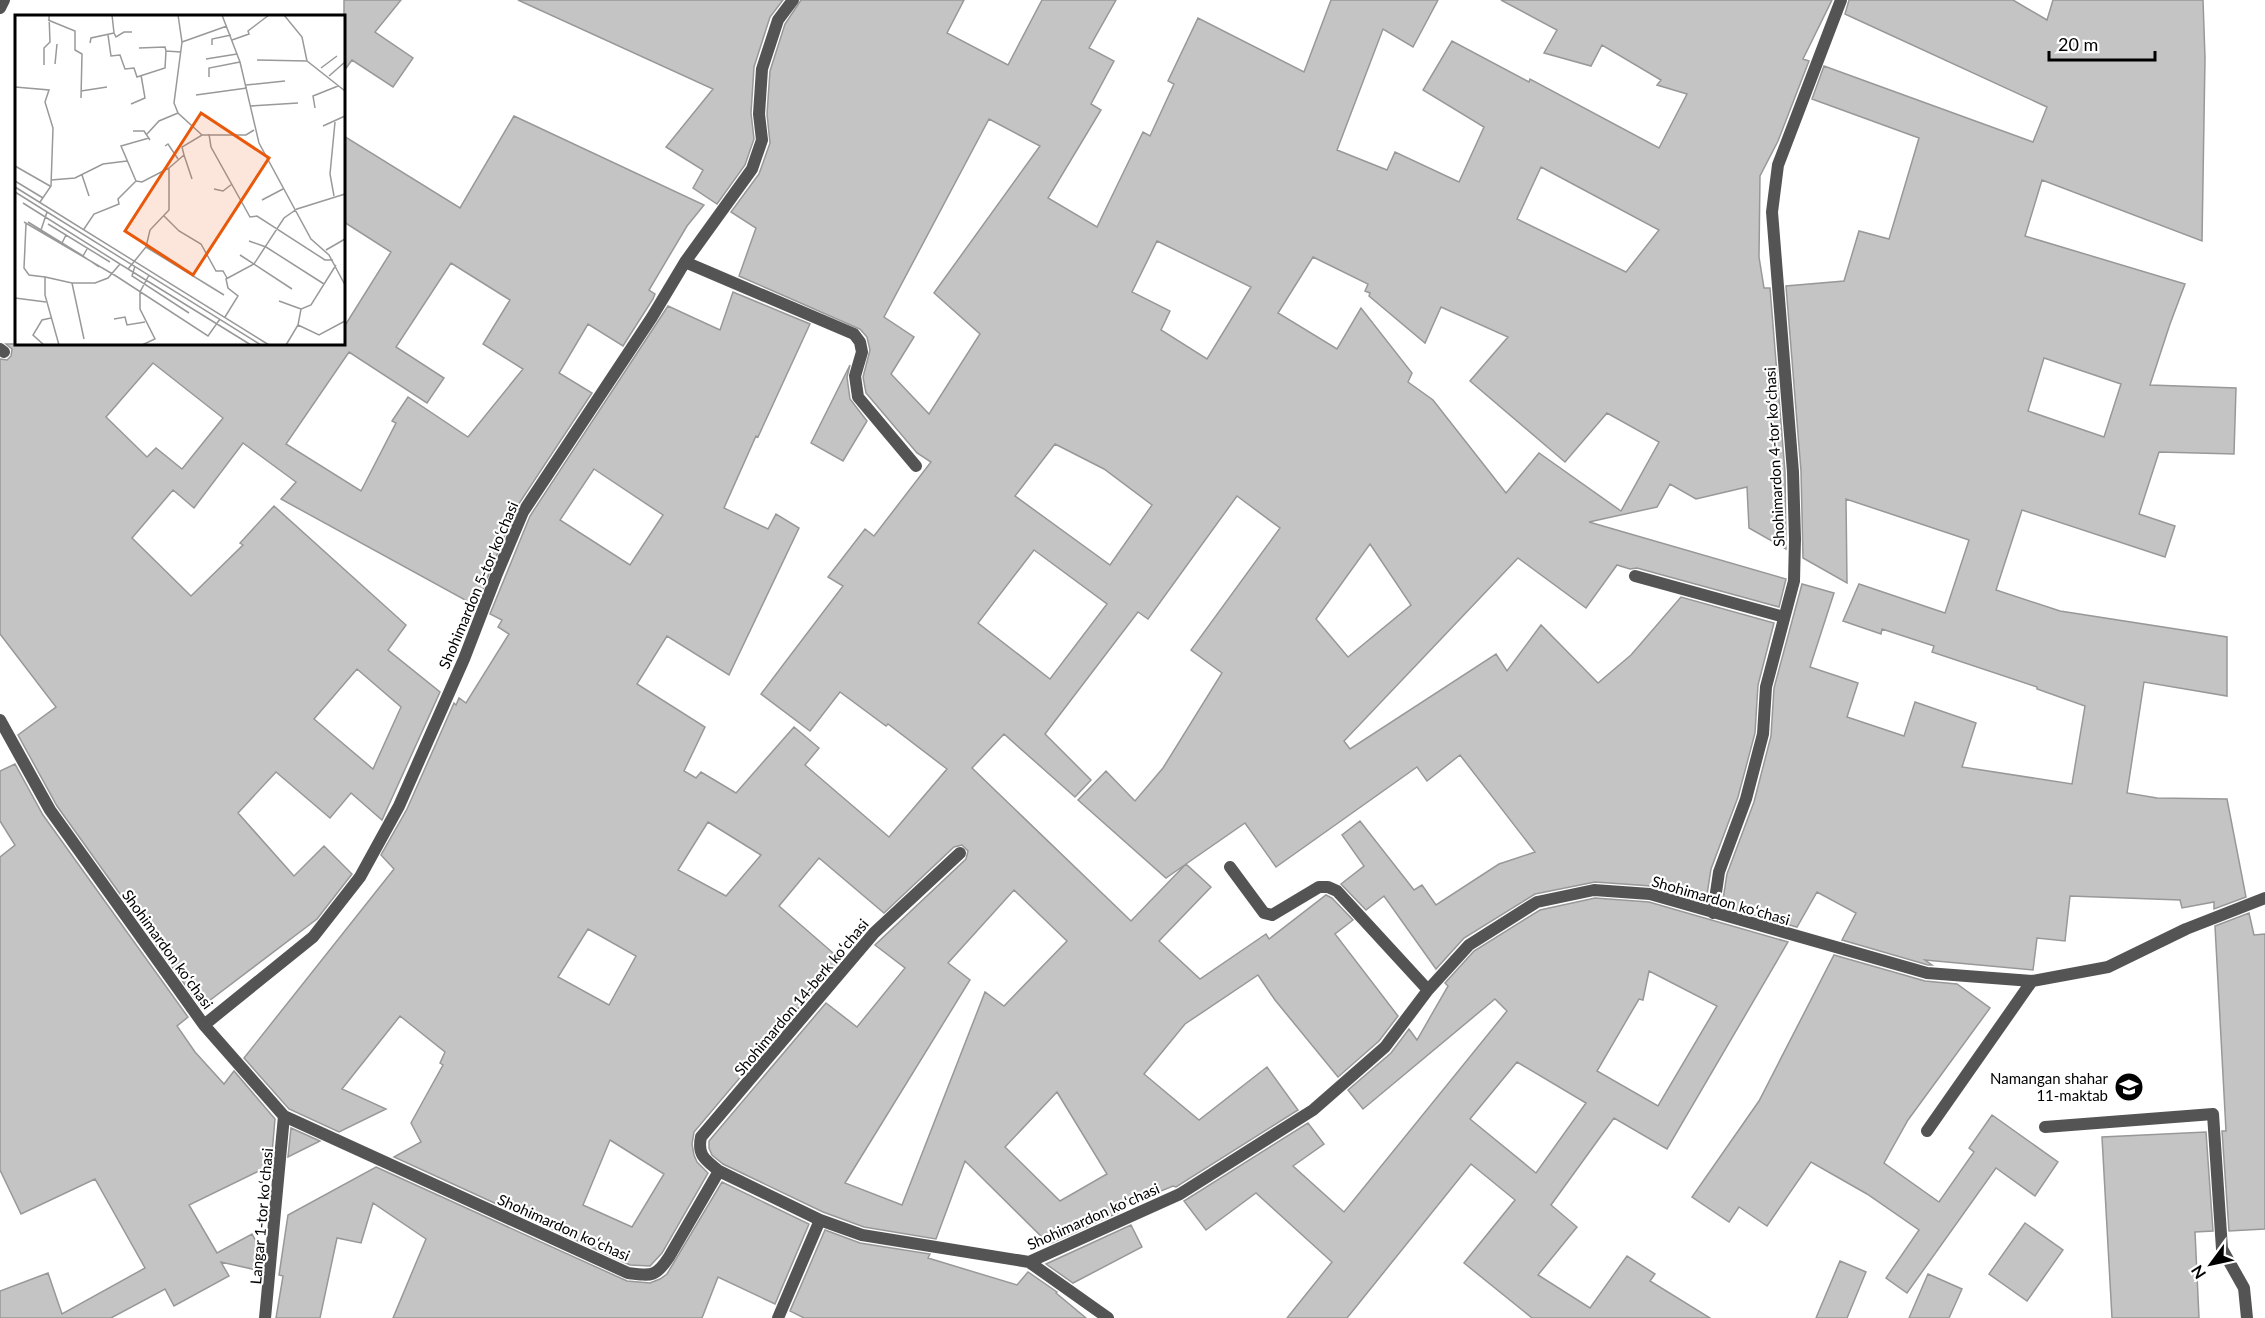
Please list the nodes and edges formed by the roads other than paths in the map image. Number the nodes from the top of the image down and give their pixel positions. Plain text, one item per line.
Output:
1 (4, 0) edge
2 (793, 0) edge
3 (1841, 0) edge
4 (0, 8) edge
5 (685, 262) junction
6 (916, 466) dead end
7 (1635, 576) dead end
8 (1784, 617) junction
9 (0, 720) edge
10 (960, 853) dead end
11 (1230, 867) dead end
12 (2265, 898) edge
13 (1713, 913) junction
14 (2032, 981) junction
15 (1428, 990) junction
16 (204, 1025) junction
17 (284, 1116) junction
18 (2045, 1126) dead end
19 (1927, 1131) dead end
20 (719, 1171) junction
21 (820, 1220) junction
22 (1029, 1262) junction
23 (265, 1318) edge
24 (778, 1318) edge
25 (1108, 1318) edge
26 (2247, 1318) edge

1 - 4 street
2 - 5 street, Shohimardon 5-tor koʻchasi
3 - 8 street, Shohimardon 4-tor koʻchasi
5 - 6 street
5 - 16 street, Shohimardon 5-tor koʻchasi
7 - 8 street
8 - 13 street, Shohimardon 4-tor koʻchasi
9 - 16 street, Shohimardon koʻchasi
10 - 20 street, Shohimardon 14-berk koʻchasi
11 - 15 street
12 - 14 street, Shohimardon koʻchasi
13 - 14 street, Shohimardon koʻchasi
13 - 15 street, Shohimardon koʻchasi
14 - 19 street
15 - 22 street, Shohimardon koʻchasi
16 - 17 street, Shohimardon koʻchasi
17 - 20 street, Shohimardon koʻchasi
17 - 23 street, Langar 1-tor koʻchasi
18 - 26 street
20 - 21 street, Shohimardon koʻchasi
21 - 22 street, Shohimardon koʻchasi
21 - 24 street
22 - 25 street

